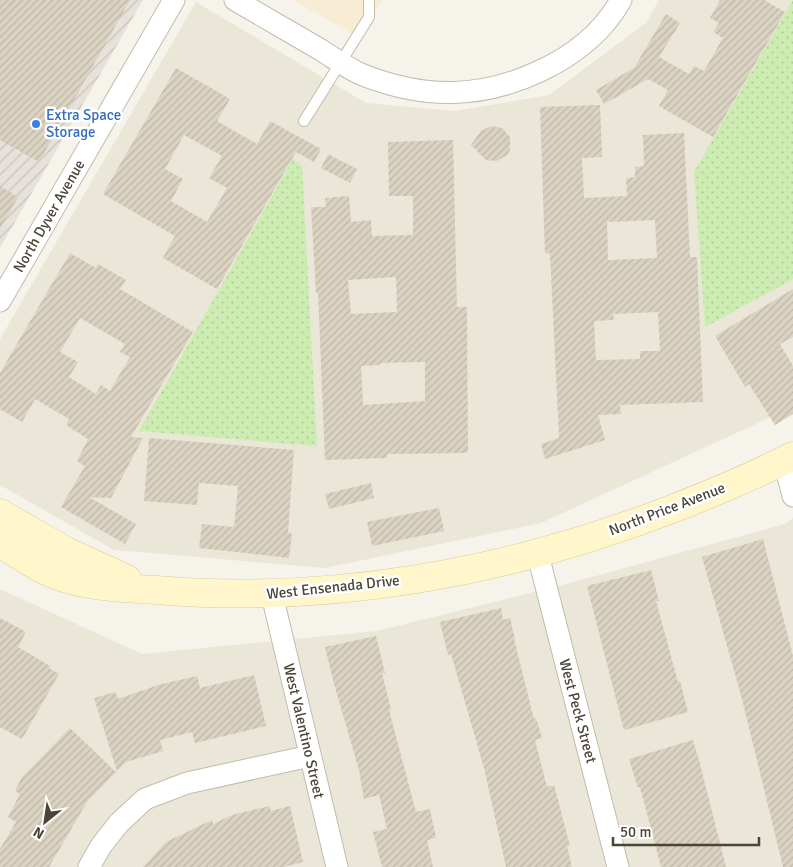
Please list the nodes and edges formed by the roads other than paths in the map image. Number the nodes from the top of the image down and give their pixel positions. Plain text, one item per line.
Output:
1 (174, 0) edge
2 (235, 0) edge
3 (621, 0) edge
4 (369, 1) dead end
5 (340, 61) junction
6 (304, 121) dead end
7 (0, 301) edge
8 (788, 458) edge
9 (793, 496) edge
10 (0, 513) edge
11 (0, 544) edge
12 (538, 555) junction
13 (156, 590) junction
14 (272, 594) junction
15 (310, 756) junction
16 (89, 867) edge
17 (337, 867) edge
18 (618, 867) edge

1 - 7 street, North Dyver Avenue
2 - 5 street
3 - 5 street
4 - 5 lane
5 - 6 lane
8 - 9 street
8 - 12 street, North Price Avenue
10 - 13 street, West Ensenada Drive
11 - 13 street, West Ensenada Drive
12 - 14 street, West Ensenada Drive
12 - 18 street, West Peck Street
13 - 14 street, West Ensenada Drive
14 - 15 street, West Valentino Street
15 - 16 street
15 - 17 street, West Valentino Street

